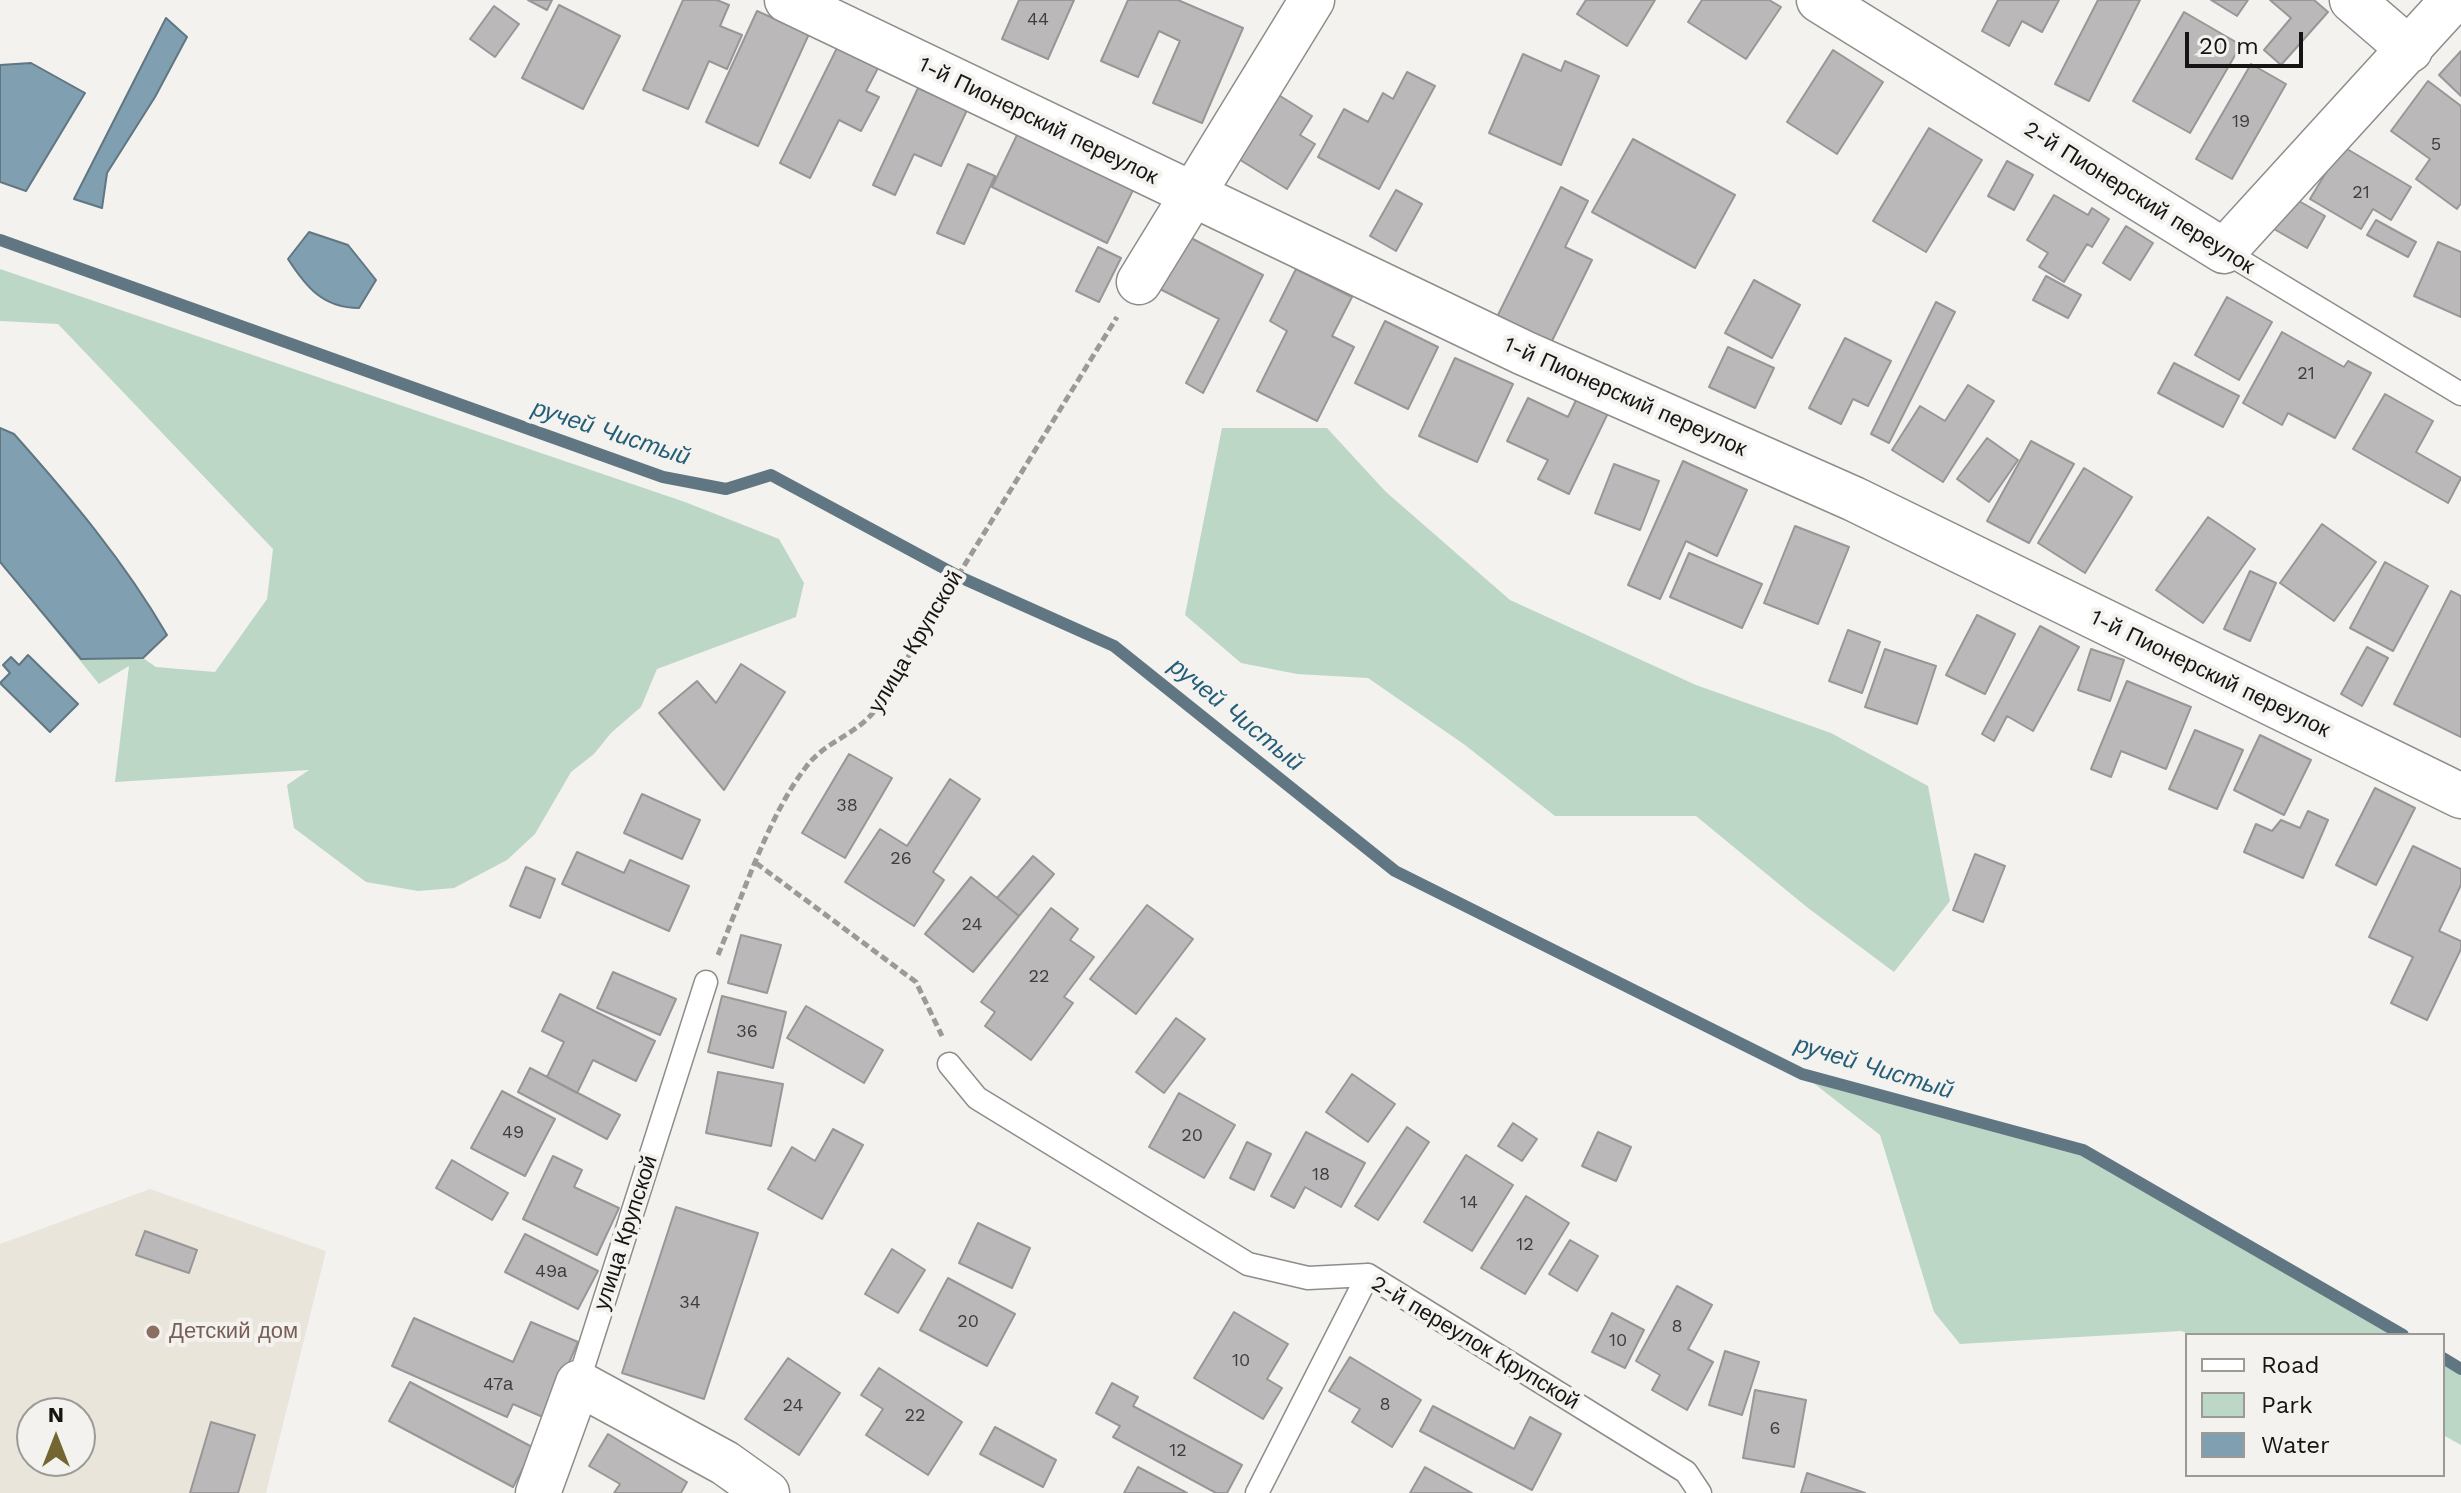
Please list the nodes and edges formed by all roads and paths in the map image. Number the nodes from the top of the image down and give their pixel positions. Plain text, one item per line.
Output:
1 (787, 0) edge
2 (1312, 0) edge
3 (1819, 0) edge
4 (2352, 0) edge
5 (2453, 0) edge
6 (2410, 50) junction
7 (1190, 193) junction
8 (2224, 251) junction
9 (1139, 282) joint
10 (2461, 394) edge
11 (2461, 796) edge
12 (756, 863) junction
13 (706, 982) joint
14 (949, 1064) joint
15 (1368, 1275) junction
16 (578, 1383) junction
17 (538, 1493) edge
18 (767, 1493) edge
19 (1257, 1493) edge
20 (1700, 1493) edge

1 - 7 street, 1-й Пионерский переулок
2 - 7 street
3 - 8 street, 2-й Пионерский переулок
4 - 6 street
5 - 6 street
6 - 8 street
7 - 9 street
7 - 11 street, 1-й Пионерский переулок
8 - 10 lane, 2-й Пионерский переулок
9 - 12 path, улица Крупской
12 - 13 path, улица Крупской
12 - 14 path
13 - 16 lane, улица Крупской
14 - 15 lane, 2-й переулок Крупской
15 - 19 lane
15 - 20 lane, 2-й переулок Крупской
16 - 17 street, улица Крупской
16 - 18 street

